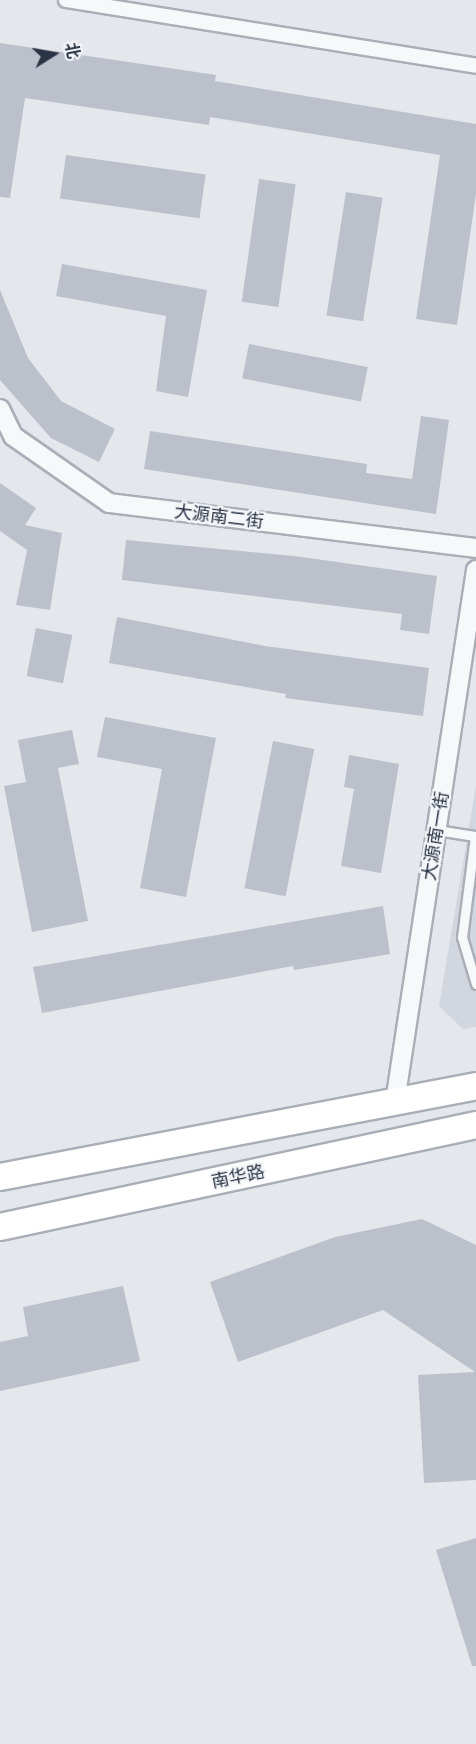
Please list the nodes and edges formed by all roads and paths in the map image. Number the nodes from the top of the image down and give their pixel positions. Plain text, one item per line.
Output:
1 (66, 0) edge
2 (476, 66) edge
3 (0, 409) edge
4 (476, 548) edge
5 (476, 570) edge
6 (436, 830) junction
7 (476, 984) edge
8 (476, 1086) edge
9 (395, 1102) junction
10 (476, 1125) edge
11 (0, 1177) edge
12 (0, 1227) edge

1 - 2 street
3 - 4 street, 大源南二街
5 - 6 street, 大源南一街
6 - 7 lane
6 - 9 street, 大源南一街
8 - 9 main road
9 - 11 main road
10 - 12 main road, 南华路

